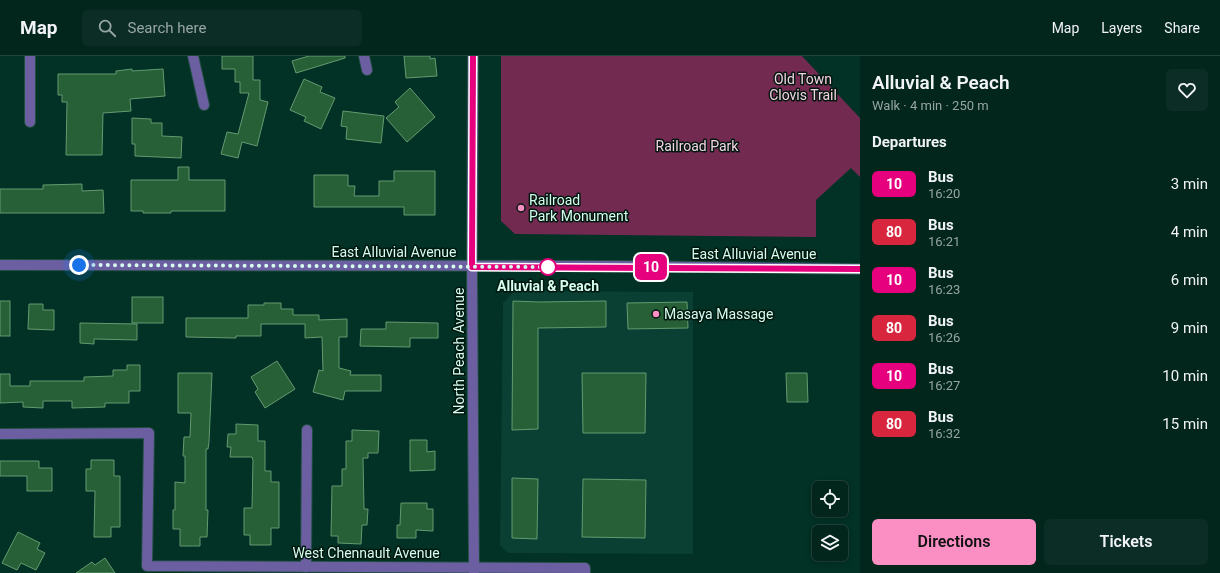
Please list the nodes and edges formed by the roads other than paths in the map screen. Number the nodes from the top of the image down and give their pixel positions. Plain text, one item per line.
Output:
1 (30, 56) edge
2 (193, 56) edge
3 (364, 56) edge
4 (473, 56) edge
5 (367, 70) dead end
6 (204, 105) dead end
7 (30, 122) dead end
8 (0, 265) edge
9 (472, 267) junction
10 (860, 269) edge
11 (307, 430) dead end
12 (0, 434) edge
13 (306, 567) junction
14 (474, 570) edge
15 (585, 570) edge

1 - 7 street
2 - 6 street
3 - 5 street
4 - 9 street, North Peach Avenue
8 - 9 street, East Alluvial Avenue
9 - 10 street, East Alluvial Avenue
9 - 14 street, North Peach Avenue
11 - 13 street
12 - 13 street, West Chennault Avenue
13 - 14 street, West Chennault Avenue
14 - 15 street, West Chennault Avenue

